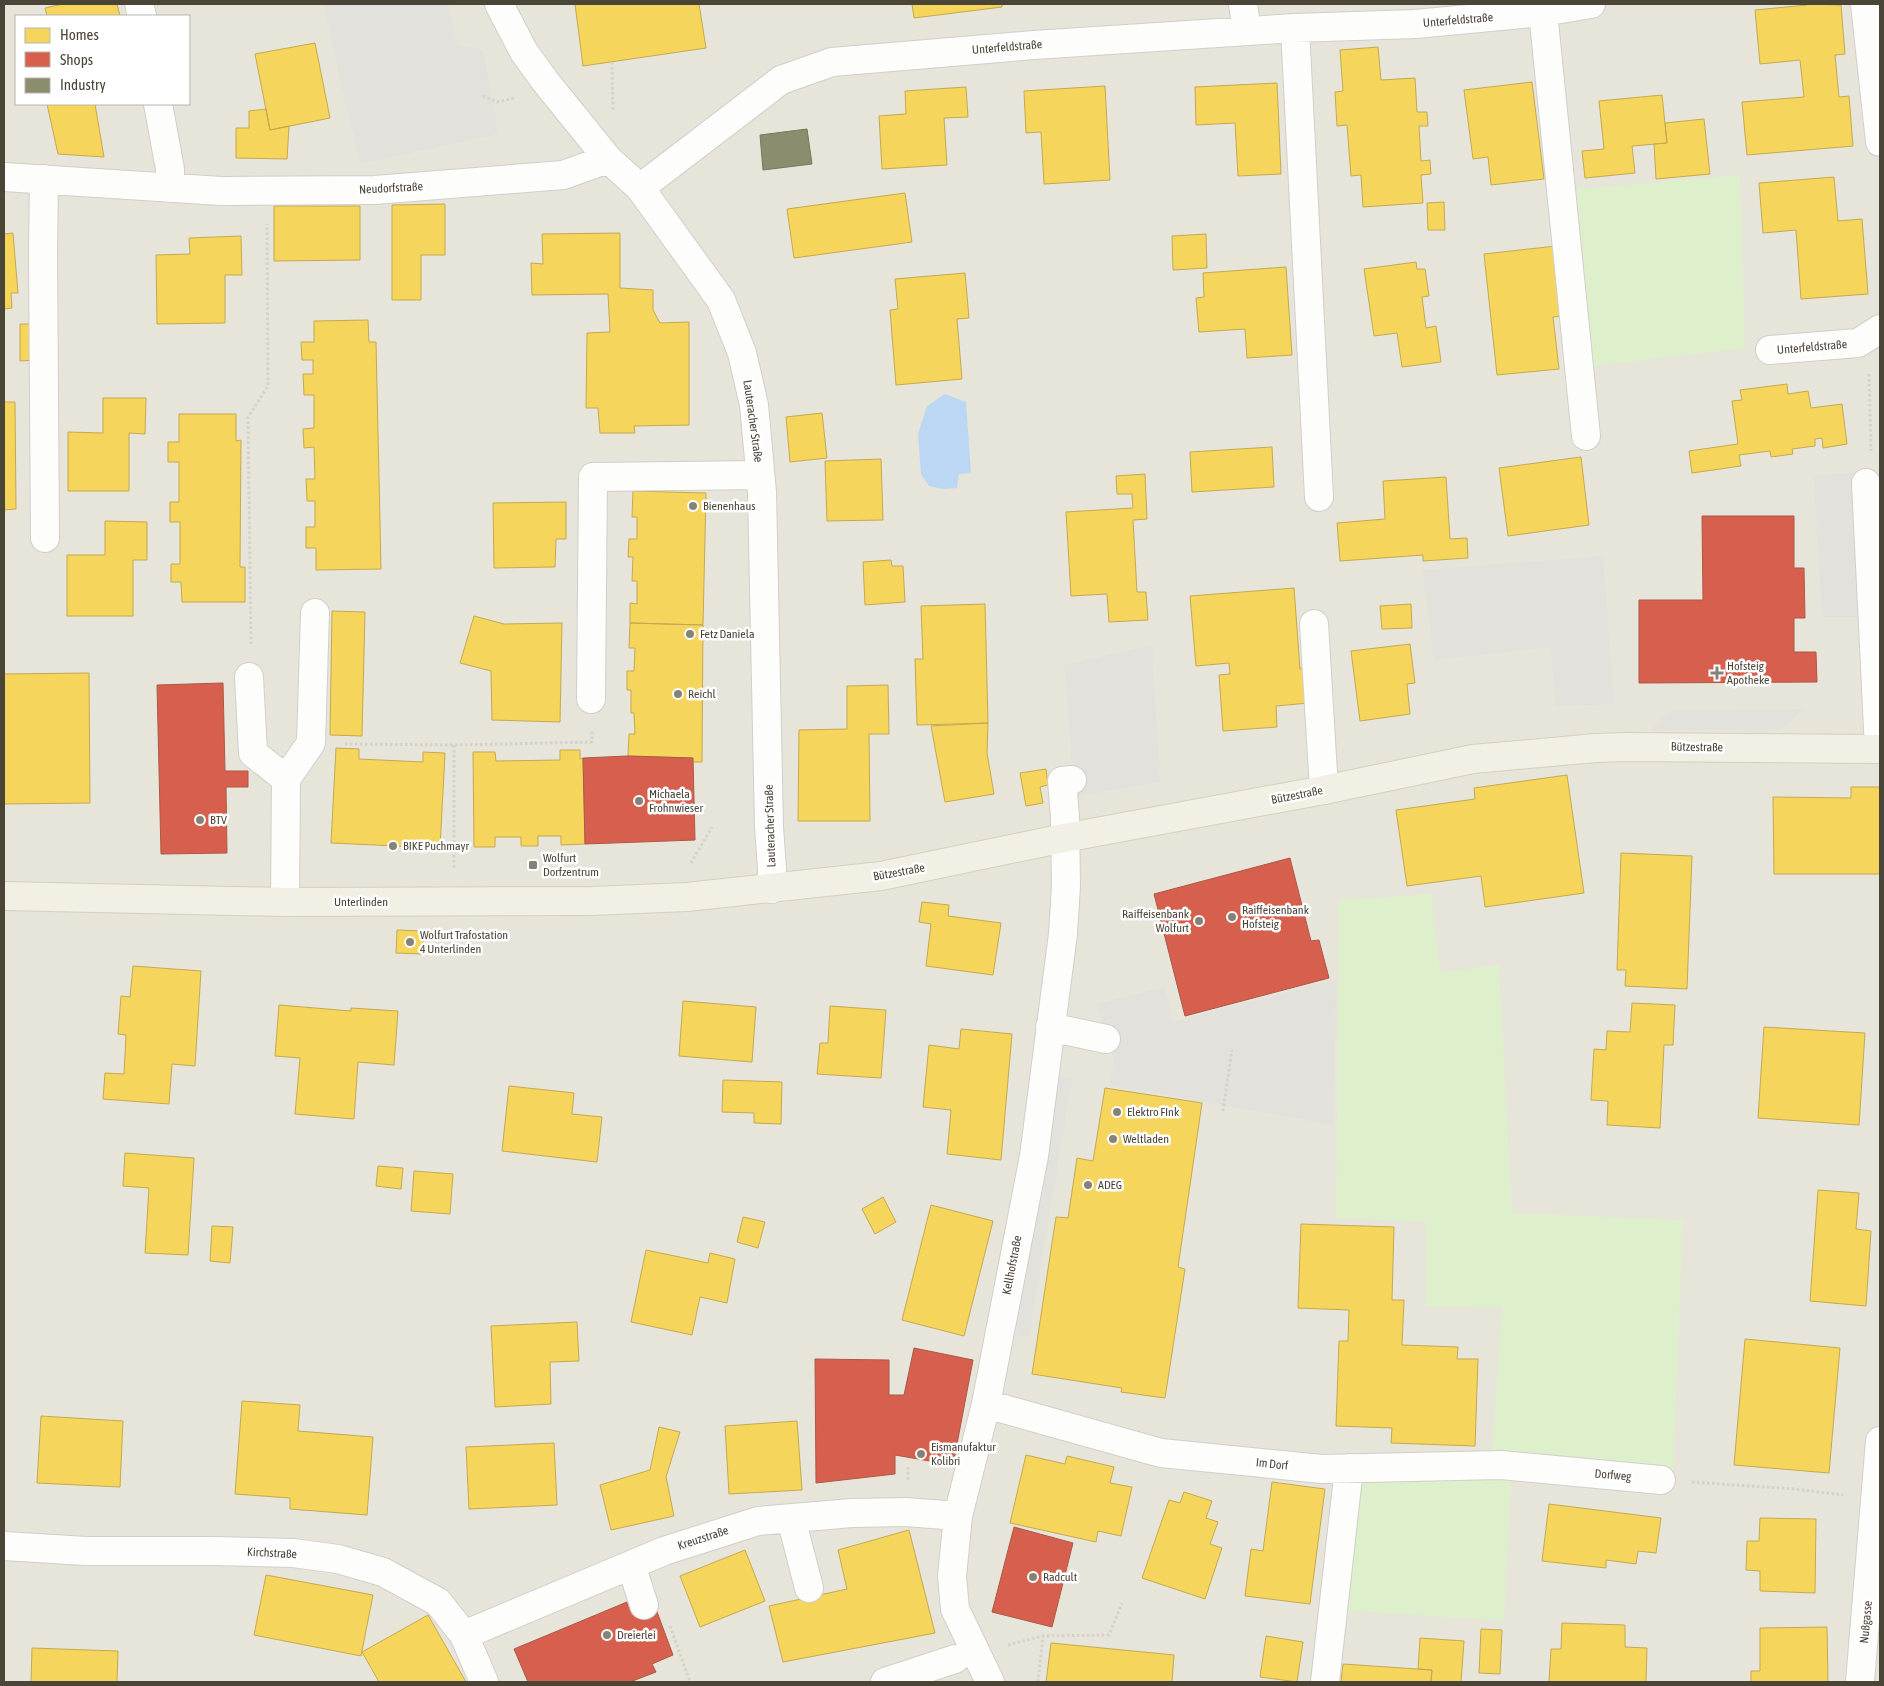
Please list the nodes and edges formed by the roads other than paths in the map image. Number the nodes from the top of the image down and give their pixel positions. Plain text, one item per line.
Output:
1 (499, 4) edge
2 (1243, 4) edge
3 (1591, 4) edge
4 (1866, 4) edge
5 (1543, 12) junction
6 (1412, 14) edge
7 (1295, 28) junction
8 (1248, 31) junction
9 (158, 105) edge
10 (1880, 142) edge
11 (608, 159) junction
12 (4, 177) edge
13 (44, 180) junction
14 (170, 188) junction
15 (640, 188) junction
16 (1874, 333) edge
17 (1770, 350) dead end
18 (1586, 436) dead end
19 (760, 475) junction
20 (1866, 483) road end
21 (1319, 497) dead end
22 (45, 538) dead end
23 (315, 614) dead end
24 (1314, 624) dead end
25 (249, 677) dead end
26 (591, 699) road end
27 (1880, 750) edge
28 (286, 780) junction
29 (1072, 780) dead end
30 (1324, 790) junction
31 (1064, 838) junction
32 (771, 889) junction
33 (718, 894) joint
34 (4, 896) edge
35 (286, 902) junction
36 (1050, 1027) junction
37 (1106, 1039) dead end
38 (986, 1404) junction
39 (1880, 1441) edge
40 (1349, 1468) junction
41 (1661, 1480) road end
42 (958, 1516) junction
43 (791, 1518) junction
44 (4, 1546) edge
45 (631, 1565) junction
46 (809, 1588) dead end
47 (644, 1605) dead end
48 (464, 1635) junction
49 (955, 1659) dead end
50 (484, 1682) edge
51 (886, 1682) edge
52 (990, 1682) edge
53 (1325, 1682) edge
54 (1860, 1682) edge

1 - 11 street, Lauteracher Straße
2 - 8 street
3 - 5 street, Unterfeldstraße
4 - 10 street
5 - 6 street, Unterfeldstraße
5 - 18 street
6 - 7 street, Unterfeldstraße
7 - 8 street, Unterfeldstraße
7 - 21 street
8 - 15 street, Unterfeldstraße
9 - 14 street
11 - 14 street, Neudorfstraße
11 - 15 street, Lauteracher Straße
12 - 13 street, Neudorfstraße
13 - 14 street, Neudorfstraße
13 - 22 street
15 - 19 street, Lauteracher Straße
16 - 17 street, Unterfeldstraße
19 - 26 street
19 - 32 street, Lauteracher Straße
20 - 27 street
23 - 28 street
24 - 30 street
25 - 28 street
27 - 30 main road, Bützestraße
28 - 35 street
29 - 31 street, Kellhofstraße
30 - 31 main road, Bützestraße
31 - 32 main road, Bützestraße
31 - 36 street, Kellhofstraße
32 - 33 main road, Bützestraße
33 - 35 main road, Unterlinden
34 - 35 main road, Unterlinden
36 - 37 street
36 - 38 street, Kellhofstraße
38 - 40 street, Im Dorf
38 - 42 street, Kellhofstraße
39 - 54 street, Nußgasse
40 - 41 street, Dorfweg
40 - 53 street
42 - 43 street, Kreuzstraße
42 - 52 street, Kellhofstraße
43 - 45 street, Kreuzstraße
43 - 46 street
44 - 48 street, Kirchstraße
45 - 47 street
45 - 48 street, Kreuzstraße
48 - 50 street, Kirchstraße
49 - 51 street

